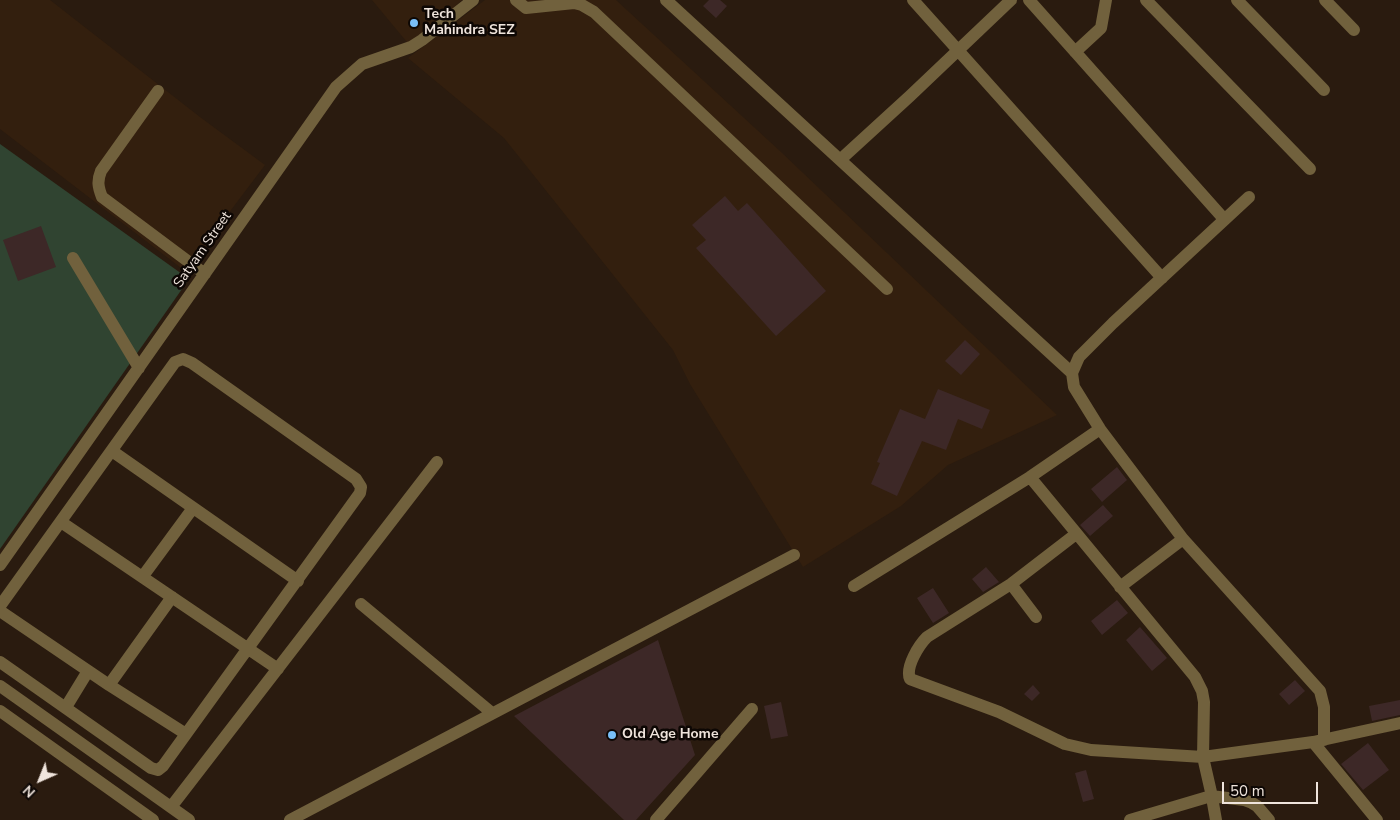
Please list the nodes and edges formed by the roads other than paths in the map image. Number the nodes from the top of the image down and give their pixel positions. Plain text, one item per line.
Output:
1 (473, 0) edge
2 (516, 0) edge
3 (666, 0) edge
4 (913, 0) edge
5 (1011, 0) edge
6 (1029, 0) edge
7 (1106, 0) edge
8 (1146, 0) edge
9 (1237, 0) edge
10 (1325, 0) edge
11 (1354, 30) dead end
12 (958, 50) junction
13 (1076, 52) junction
14 (1324, 90) dead end
15 (158, 91) dead end
16 (840, 160) junction
17 (1310, 168) dead end
18 (1249, 197) dead end
19 (1224, 219) junction
20 (73, 258) dead end
21 (205, 274) junction
22 (1162, 278) junction
23 (887, 289) dead end
24 (139, 368) junction
25 (1072, 373) junction
26 (1100, 429) junction
27 (112, 451) junction
28 (437, 462) dead end
29 (1030, 477) junction
30 (193, 508) junction
31 (61, 522) junction
32 (1076, 534) junction
33 (1183, 539) junction
34 (794, 555) dead end
35 (0, 565) edge
36 (143, 576) junction
37 (298, 581) junction
38 (1011, 584) junction
39 (854, 586) dead end
40 (1120, 587) junction
41 (172, 597) junction
42 (361, 604) dead end
43 (0, 606) edge
44 (0, 611) edge
45 (1036, 617) dead end
46 (247, 649) junction
47 (0, 662) edge
48 (278, 669) junction
49 (88, 671) junction
50 (109, 685) junction
51 (0, 686) edge
52 (66, 706) junction
53 (752, 709) dead end
54 (0, 711) edge
55 (492, 713) junction
56 (1400, 723) edge
57 (186, 734) junction
58 (1318, 741) junction
59 (1203, 757) junction
60 (1211, 796) junction
61 (179, 815) edge
62 (153, 820) edge
63 (290, 820) edge
64 (656, 820) edge
65 (1130, 820) edge
66 (1216, 820) edge
67 (1269, 820) edge
68 (1378, 820) edge

1 - 21 street, Satyam Street
2 - 23 street
3 - 16 street
4 - 12 street
5 - 12 street
6 - 13 street
7 - 13 street
8 - 17 street
9 - 14 street
10 - 11 street
12 - 16 street
12 - 22 street
13 - 19 street
15 - 21 street
16 - 25 street
18 - 19 street
19 - 22 street
20 - 24 street
21 - 24 street, Satyam Street
22 - 25 street
24 - 35 street, Satyam Street
25 - 26 street
26 - 29 street
26 - 33 street
27 - 30 street
27 - 31 street
27 - 37 street
28 - 48 street
29 - 32 street
29 - 39 street
30 - 36 street
30 - 37 street
31 - 36 street
31 - 43 street
32 - 38 street
32 - 40 street
33 - 40 street
33 - 58 street
34 - 55 street
36 - 41 street
37 - 46 street
38 - 45 street
38 - 59 street
40 - 59 street
41 - 46 street
41 - 50 street
42 - 55 street
44 - 49 street
46 - 48 street
46 - 57 street
47 - 52 street
48 - 61 street
49 - 50 street
49 - 52 street
50 - 57 street
51 - 61 street
52 - 57 street
53 - 64 street
54 - 62 street
55 - 63 street
56 - 58 street
58 - 59 street
58 - 68 street
59 - 60 street
60 - 65 street
60 - 66 street
60 - 67 street

